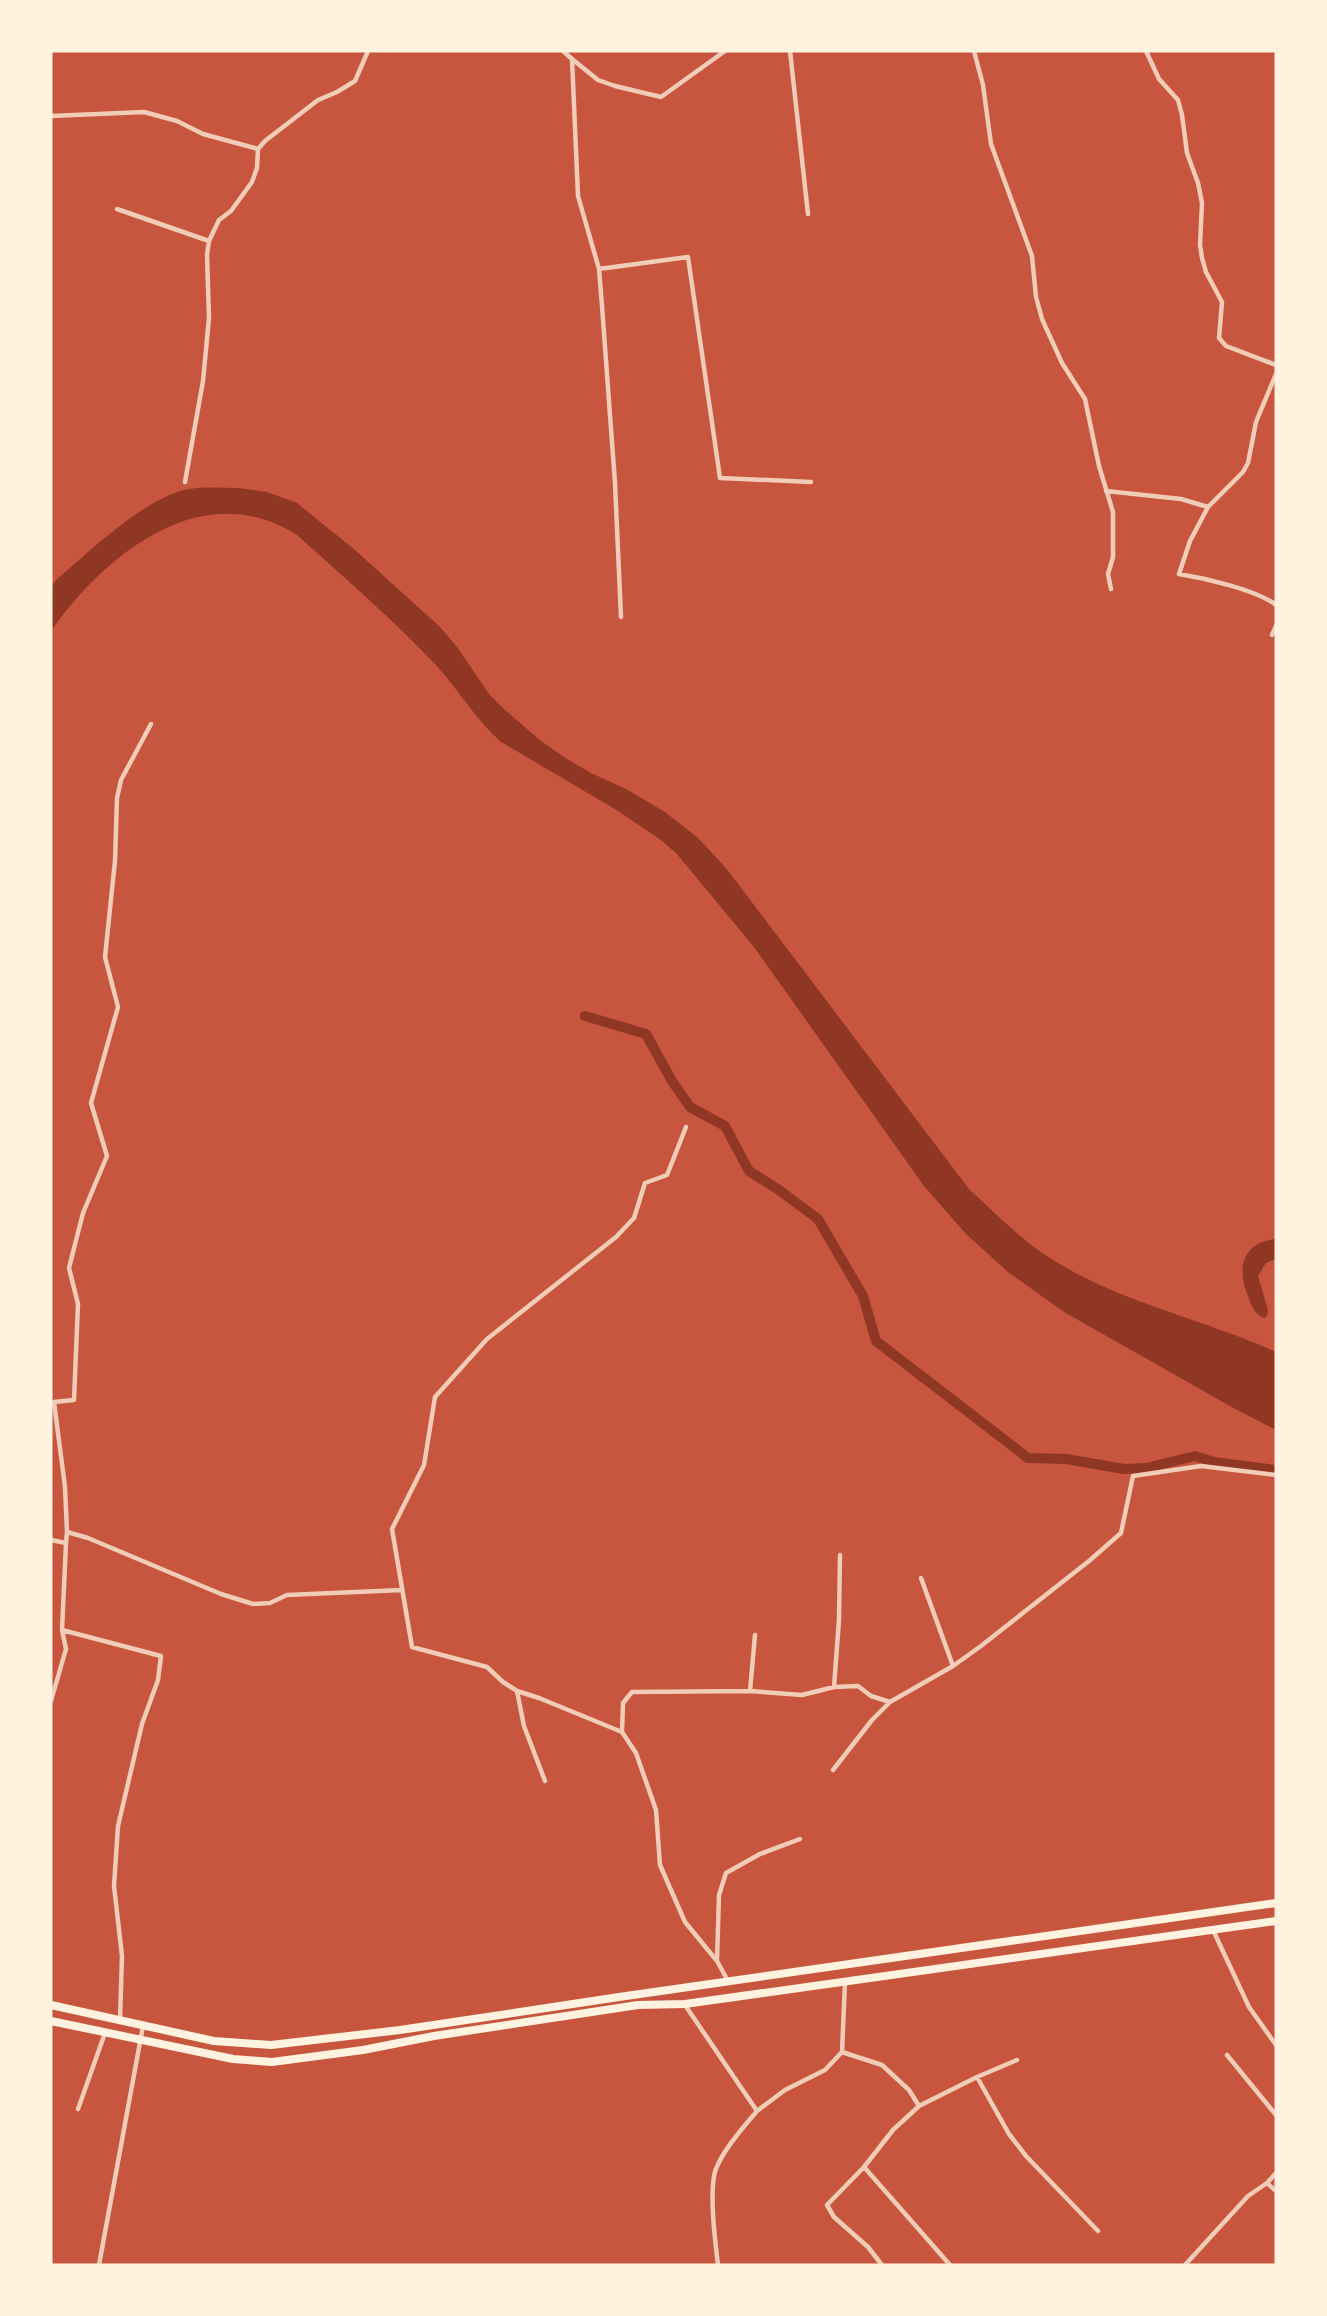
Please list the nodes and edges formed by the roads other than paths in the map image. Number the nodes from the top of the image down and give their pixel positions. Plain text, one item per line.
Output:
1 (368, 51) edge
2 (563, 51) edge
3 (725, 51) edge
4 (790, 51) edge
5 (974, 51) edge
6 (1146, 51) edge
7 (572, 59) junction
8 (51, 116) edge
9 (258, 149) junction
10 (117, 209) dead end
11 (808, 214) dead end
12 (209, 241) junction
13 (599, 269) junction
14 (1276, 365) edge
15 (1276, 374) edge
16 (185, 482) dead end
17 (811, 482) dead end
18 (1106, 491) junction
19 (1208, 507) junction
20 (1111, 589) dead end
21 (1276, 605) edge
22 (621, 617) dead end
23 (1276, 626) edge
24 (1272, 635) dead end
25 (150, 724) dead end
26 (686, 1126) dead end
27 (53, 1402) edge
28 (1276, 1475) edge
29 (67, 1532) junction
30 (51, 1540) edge
31 (66, 1543) junction
32 (840, 1555) dead end
33 (921, 1578) dead end
34 (402, 1590) junction
35 (62, 1630) junction
36 (755, 1635) dead end
37 (953, 1666) junction
38 (834, 1687) junction
39 (517, 1691) junction
40 (750, 1691) junction
41 (51, 1701) edge
42 (890, 1702) junction
43 (622, 1732) junction
44 (833, 1770) dead end
45 (545, 1781) dead end
46 (800, 1839) dead end
47 (1276, 1903) edge
48 (1276, 1921) edge
49 (1213, 1929) junction
50 (717, 1961) junction
51 (728, 1982) junction
52 (845, 1982) junction
53 (685, 2004) junction
54 (51, 2005) edge
55 (51, 2021) edge
56 (120, 2021) junction
57 (143, 2026) junction
58 (105, 2033) junction
59 (140, 2040) junction
60 (1276, 2045) edge
61 (842, 2052) junction
62 (1227, 2056) dead end
63 (1017, 2060) dead end
64 (977, 2077) junction
65 (919, 2106) junction
66 (78, 2109) dead end
67 (757, 2111) junction
68 (1276, 2115) edge
69 (864, 2167) junction
70 (1276, 2173) edge
71 (1267, 2183) junction
72 (1276, 2191) edge
73 (1098, 2231) dead end
74 (99, 2265) edge
75 (718, 2265) edge
76 (882, 2265) edge
77 (950, 2265) edge
78 (1185, 2265) edge

1 - 9 street
2 - 7 street
3 - 7 street
4 - 11 street
5 - 18 street
6 - 14 street
7 - 13 street
8 - 9 street
9 - 12 street
10 - 12 street
12 - 16 street
13 - 17 street
13 - 22 street
15 - 19 street
18 - 19 street
18 - 20 street
19 - 21 street
23 - 24 street
25 - 27 street
26 - 34 street
27 - 29 street
28 - 37 street
29 - 31 street
29 - 34 street
30 - 31 street
31 - 35 street
32 - 38 street
33 - 37 street
34 - 39 street
35 - 41 street
35 - 56 street
36 - 40 street
37 - 42 street
38 - 40 street
38 - 42 street
39 - 43 street
39 - 45 street
40 - 43 street
42 - 44 street
43 - 50 street
46 - 50 street
47 - 51 highway
48 - 49 highway
49 - 52 highway
49 - 60 street
50 - 51 street
51 - 57 highway
52 - 53 highway
52 - 61 street
53 - 59 highway
53 - 67 street
54 - 56 highway
55 - 58 highway
56 - 57 highway
57 - 59 street
58 - 59 highway
58 - 66 street
59 - 74 street
61 - 65 street
61 - 67 street
62 - 68 street
63 - 64 street
64 - 65 street
64 - 73 street
65 - 69 street
67 - 75 street
69 - 76 street
69 - 77 street
70 - 71 street
71 - 72 street
71 - 78 street

